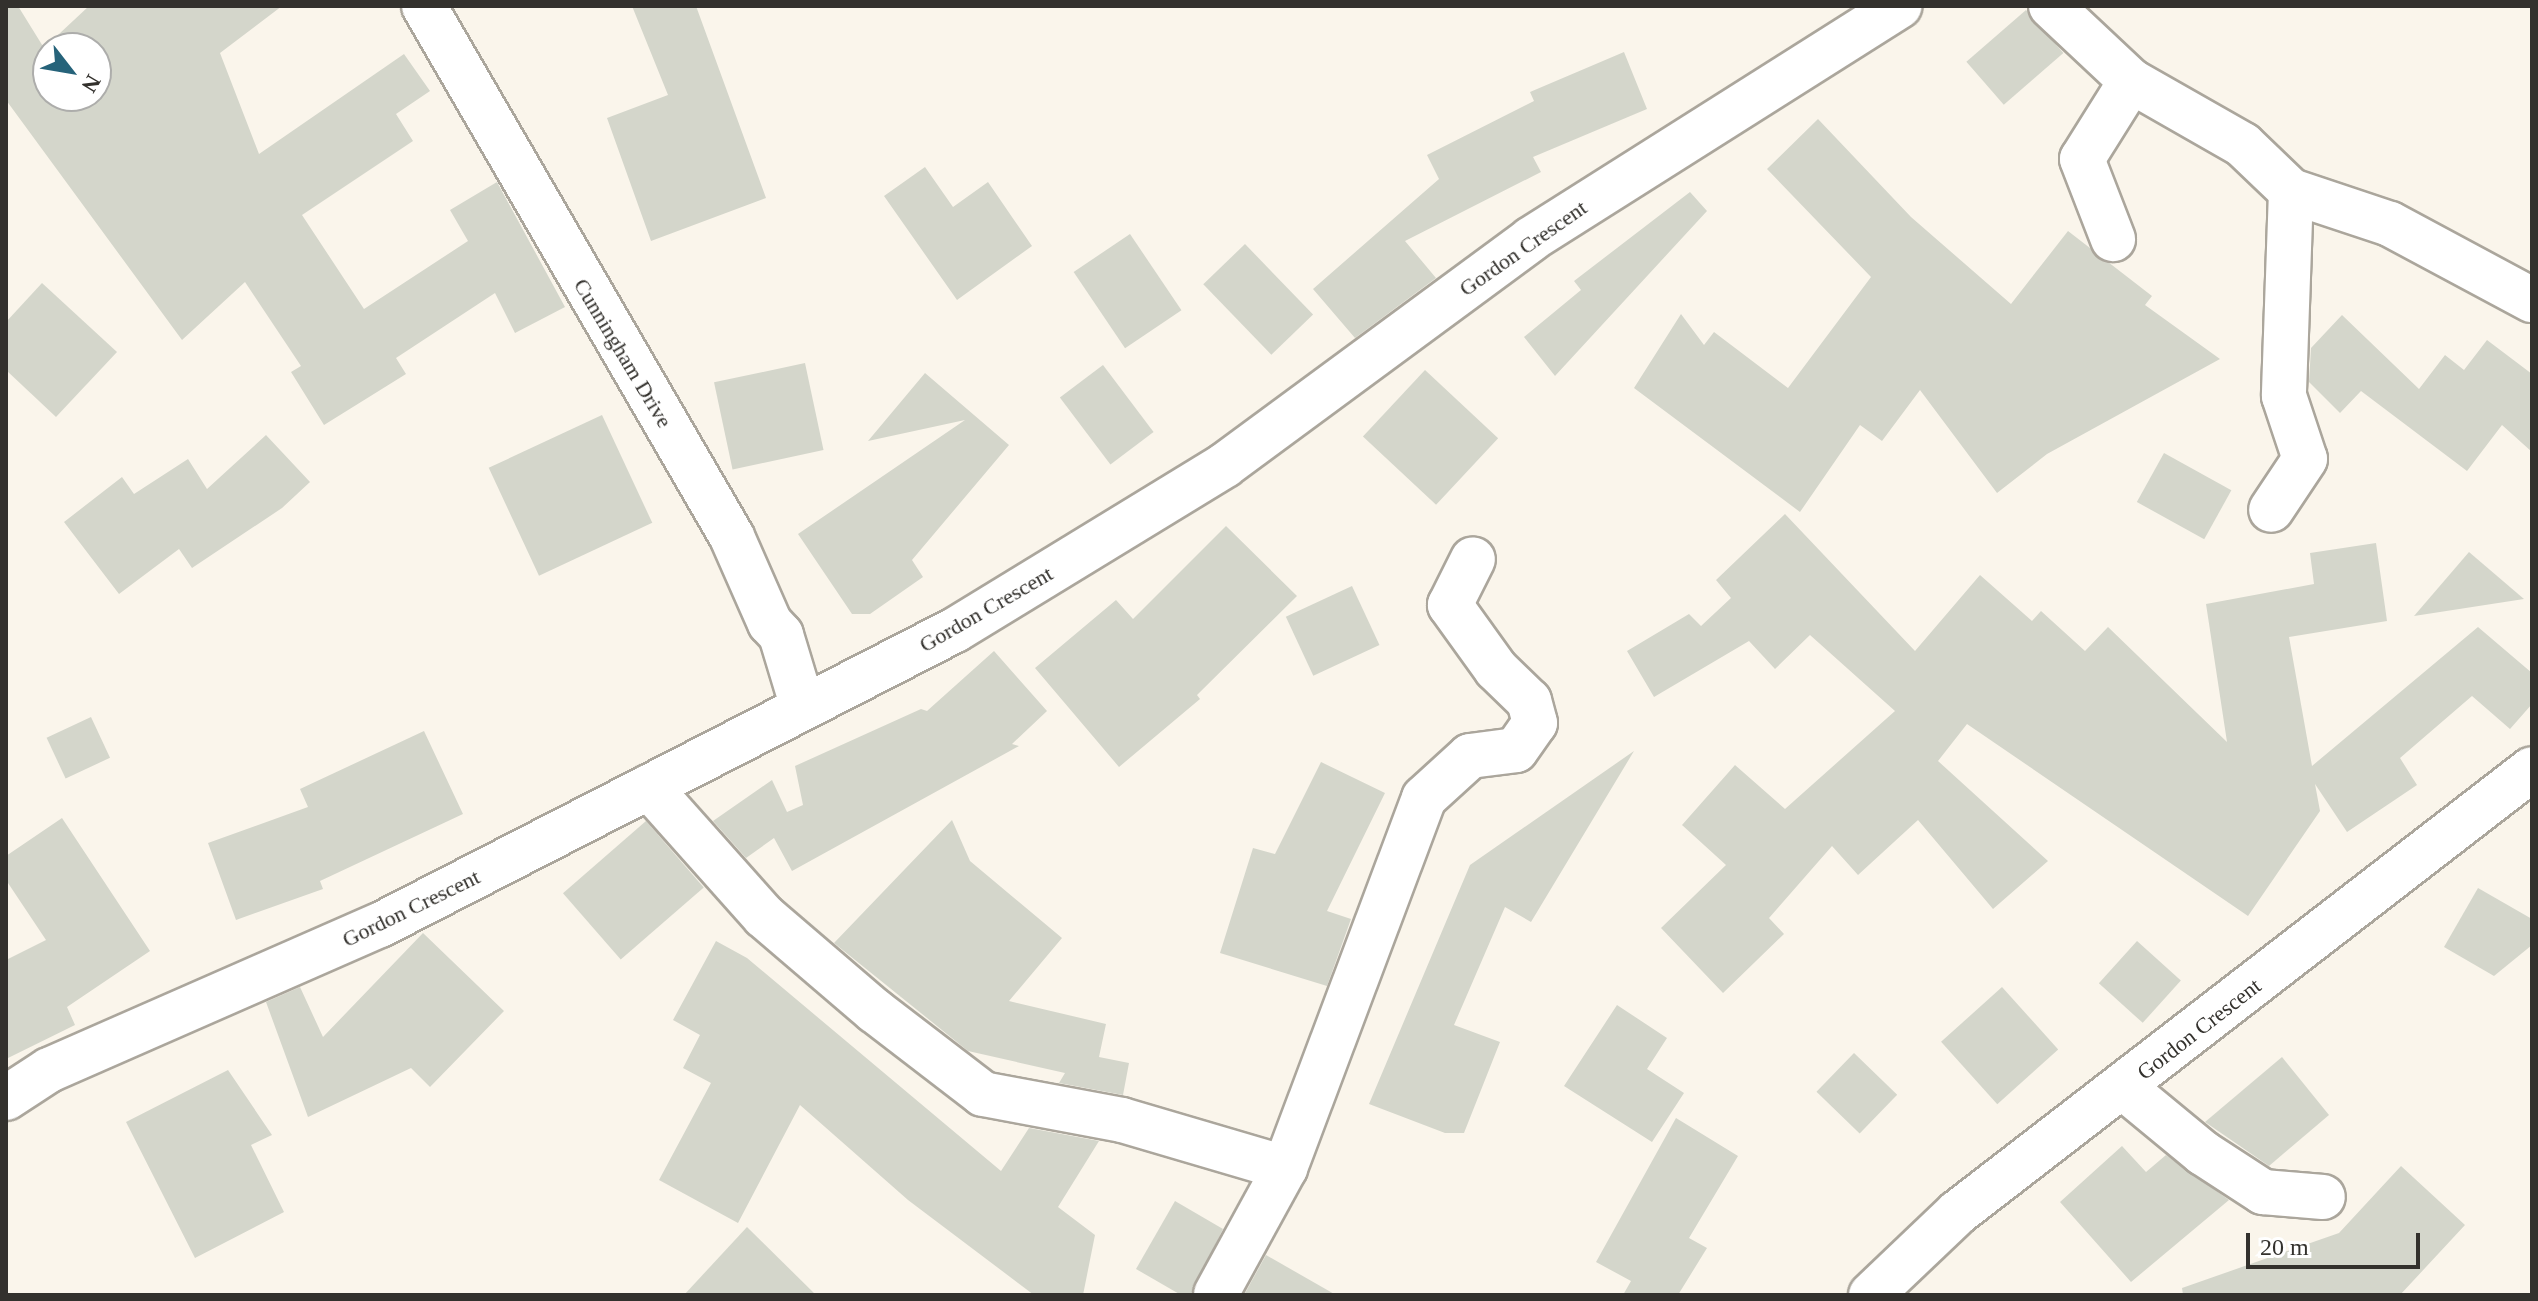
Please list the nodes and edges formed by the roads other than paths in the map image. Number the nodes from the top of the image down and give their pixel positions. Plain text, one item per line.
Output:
1 (424, 6) edge
2 (1900, 6) edge
3 (2051, 6) edge
4 (2131, 81) junction
5 (2291, 191) junction
6 (2113, 239) dead end
7 (2532, 300) edge
8 (2271, 510) dead end
9 (1473, 559) dead end
10 (803, 708) junction
11 (2532, 769) edge
12 (649, 787) junction
13 (2123, 1087) junction
14 (6, 1098) edge
15 (1285, 1168) junction
16 (2323, 1197) dead end
17 (1216, 1294) edge
18 (1871, 1295) edge

1 - 10 street, Cunningham Drive
2 - 10 street, Gordon Crescent
3 - 4 street
4 - 5 street
4 - 6 street
5 - 7 street
5 - 8 street
9 - 15 street
10 - 12 street, Gordon Crescent
11 - 13 street, Gordon Crescent
12 - 14 street, Gordon Crescent
12 - 15 street
13 - 16 street
13 - 18 street, Gordon Crescent
15 - 17 street

